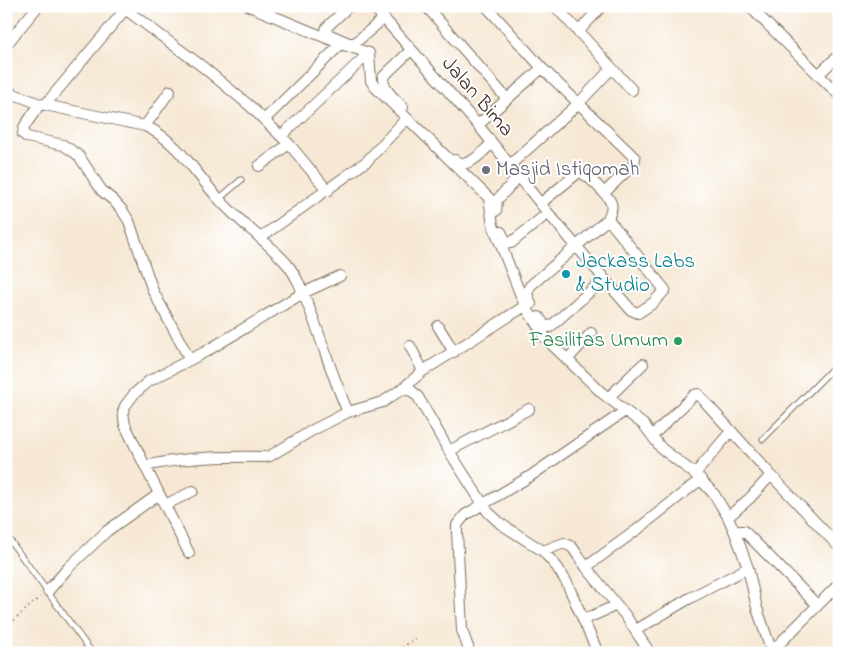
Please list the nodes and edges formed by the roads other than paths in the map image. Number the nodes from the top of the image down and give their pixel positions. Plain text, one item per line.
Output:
1 (38, 6) edge
2 (249, 6) edge
3 (349, 6) edge
4 (373, 6) edge
5 (426, 6) edge
6 (486, 6) edge
7 (555, 6) edge
8 (602, 6) edge
9 (749, 6) edge
10 (125, 8) edge
11 (384, 18) junction
12 (578, 32) junction
13 (341, 44) junction
14 (6, 45) edge
15 (411, 50) junction
16 (369, 53) junction
17 (839, 55) edge
18 (542, 68) junction
19 (612, 68) junction
20 (818, 75) junction
21 (632, 90) dead end
22 (6, 91) edge
23 (170, 91) dead end
24 (839, 95) edge
25 (508, 98) junction
26 (578, 104) junction
27 (43, 105) junction
28 (406, 119) junction
29 (264, 120) junction
30 (478, 125) junction
31 (145, 126) junction
32 (281, 136) junction
33 (492, 143) junction
34 (289, 144) junction
35 (511, 164) junction
36 (259, 166) dead end
37 (519, 176) junction
38 (241, 180) dead end
39 (328, 191) junction
40 (604, 193) junction
41 (219, 199) junction
42 (541, 203) junction
43 (548, 213) junction
44 (608, 219) junction
45 (260, 238) junction
46 (576, 245) junction
47 (340, 276) dead end
48 (604, 279) junction
49 (303, 293) junction
50 (525, 306) junction
51 (438, 326) dead end
52 (591, 333) dead end
53 (410, 346) dead end
54 (454, 352) junction
55 (190, 360) junction
56 (567, 360) junction
57 (839, 362) edge
58 (643, 364) dead end
59 (423, 371) junction
60 (402, 389) junction
61 (608, 398) junction
62 (529, 410) dead end
63 (625, 411) junction
64 (348, 412) junction
65 (731, 432) junction
66 (652, 436) junction
67 (763, 439) dead end
68 (449, 451) junction
69 (144, 466) junction
70 (770, 474) junction
71 (698, 477) junction
72 (193, 491) dead end
73 (159, 494) junction
74 (165, 505) junction
75 (482, 505) junction
76 (728, 516) junction
77 (6, 535) edge
78 (736, 535) junction
79 (839, 547) edge
80 (543, 551) junction
81 (189, 553) dead end
82 (586, 567) junction
83 (748, 568) junction
84 (839, 584) edge
85 (48, 591) junction
86 (618, 605) junction
87 (817, 605) junction
88 (583, 620) junction
89 (636, 630) junction
90 (772, 652) edge
91 (92, 653) edge
92 (470, 653) edge
93 (598, 653) edge
94 (650, 653) edge

1 - 14 street
2 - 13 street
3 - 11 street
4 - 11 street, Jalan Bima
5 - 25 street
6 - 18 street
7 - 12 street
8 - 12 street
9 - 20 street
10 - 27 street
10 - 29 street
11 - 15 street, Jalan Bima
12 - 19 street
13 - 16 street
13 - 29 street
15 - 30 street, Jalan Bima
15 - 33 street
16 - 28 street
16 - 32 street
17 - 20 street
18 - 25 street
18 - 26 street
19 - 21 street
19 - 26 street
20 - 24 street
22 - 27 street
23 - 31 street
25 - 30 street
26 - 35 street
26 - 40 street
27 - 31 street
27 - 55 street
28 - 39 street
28 - 50 street
29 - 32 street
30 - 33 street, Jalan Bima
31 - 41 street
32 - 34 street
33 - 35 street, Jalan Bima
34 - 36 street
34 - 39 street
35 - 37 street, Jalan Bima
37 - 42 street, Jalan Bima
37 - 43 street
38 - 41 lane
39 - 45 street
40 - 42 street
40 - 44 street
41 - 45 street
42 - 43 street, Jalan Bima
43 - 46 street, Jalan Bima
44 - 46 street
44 - 48 street, Jalan Bima
45 - 49 street
46 - 48 street, Jalan Bima
46 - 48 street
47 - 49 street
49 - 55 street
49 - 64 street
50 - 54 street
50 - 56 street
51 - 54 street
52 - 56 street
53 - 59 street
54 - 59 street
55 - 69 street
56 - 61 street
57 - 67 lane
58 - 61 street
59 - 60 street
60 - 64 street
60 - 68 street
61 - 63 street
62 - 68 street
63 - 66 street
63 - 75 street
64 - 69 street
65 - 66 street
65 - 70 street
65 - 71 street
66 - 71 street
68 - 75 street
69 - 73 street
70 - 76 street
70 - 79 street
71 - 76 street
71 - 82 street
72 - 74 street
73 - 74 street
73 - 85 street
74 - 81 street
75 - 80 street
75 - 92 street
76 - 78 street
77 - 85 lane
78 - 83 street
78 - 87 street
80 - 82 street
80 - 88 street
82 - 86 street
83 - 89 street
83 - 90 street
84 - 87 street
85 - 91 lane
86 - 88 street
86 - 89 street
87 - 90 street
88 - 93 street
89 - 94 street

